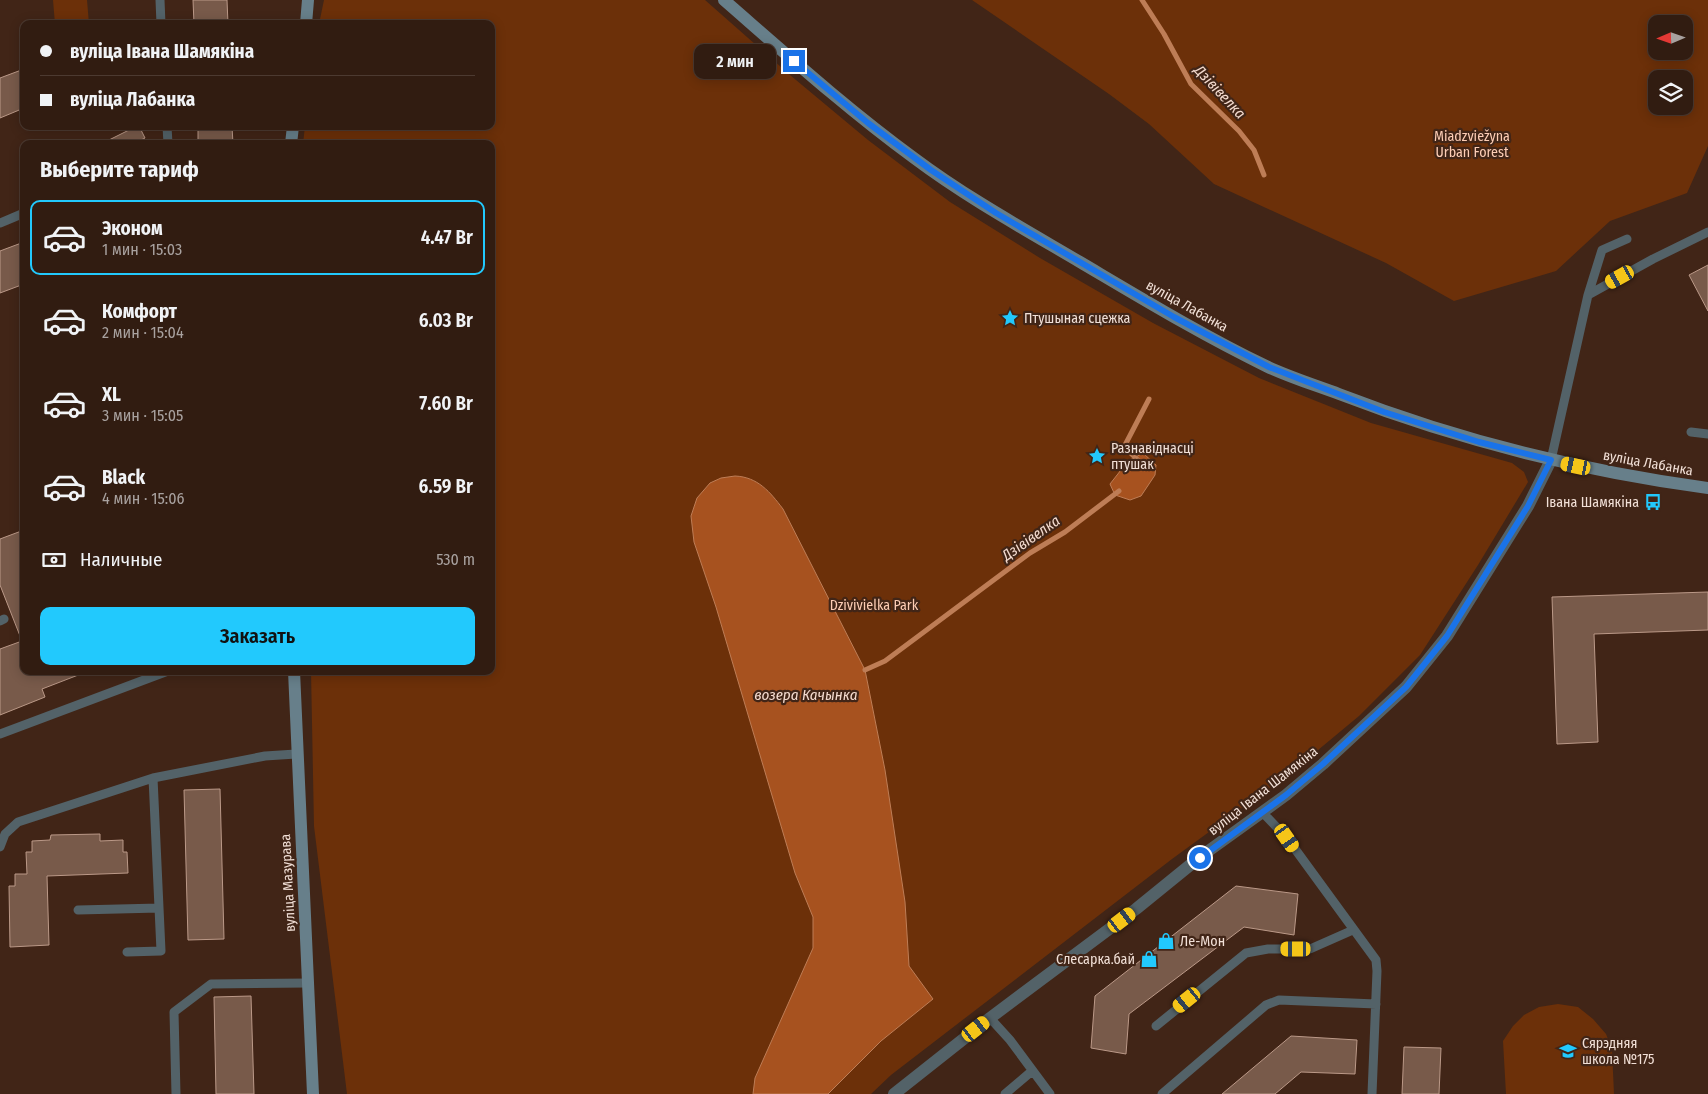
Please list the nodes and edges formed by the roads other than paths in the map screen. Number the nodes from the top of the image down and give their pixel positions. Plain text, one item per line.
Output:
1 (160, 0) edge
2 (308, 0) edge
3 (724, 0) edge
4 (161, 20) edge
5 (306, 20) edge
6 (20, 215) edge
7 (0, 224) edge
8 (1708, 232) edge
9 (1627, 239) dead end
10 (1588, 295) junction
11 (1691, 432) dead end
12 (1708, 434) edge
13 (1551, 460) junction
14 (1708, 488) edge
15 (157, 675) edge
16 (294, 675) edge
17 (0, 734) edge
18 (296, 754) junction
19 (153, 778) junction
20 (1263, 813) junction
21 (0, 847) edge
22 (159, 908) junction
23 (78, 910) dead end
24 (1352, 930) junction
25 (127, 952) dead end
26 (309, 983) junction
27 (1376, 1004) junction
28 (990, 1018) junction
29 (1156, 1026) dead end
30 (1032, 1071) junction
31 (176, 1094) edge
32 (313, 1094) edge
33 (894, 1094) edge
34 (1005, 1094) edge
35 (1050, 1094) edge
36 (1162, 1094) edge
37 (1372, 1094) edge

1 - 4 lane
2 - 5 main road
3 - 13 main road, вуліца Лабанка
6 - 7 lane
8 - 10 lane
9 - 10 lane
10 - 13 lane
11 - 12 lane
13 - 14 main road, вуліца Лабанка
13 - 20 street, вуліца Івана Шамякіна
15 - 17 lane
16 - 18 main road, вуліца Мазурава
18 - 19 lane
18 - 26 main road, вуліца Мазурава
19 - 21 lane
19 - 22 lane
20 - 24 lane
20 - 28 street, вуліца Івана Шамякіна
22 - 23 lane
22 - 25 lane
24 - 27 lane
24 - 29 lane
26 - 31 lane
26 - 32 main road, вуліца Мазурава
27 - 36 lane
27 - 37 lane
28 - 30 lane
28 - 33 street, вуліца Івана Шамякіна
30 - 34 lane
30 - 35 lane

